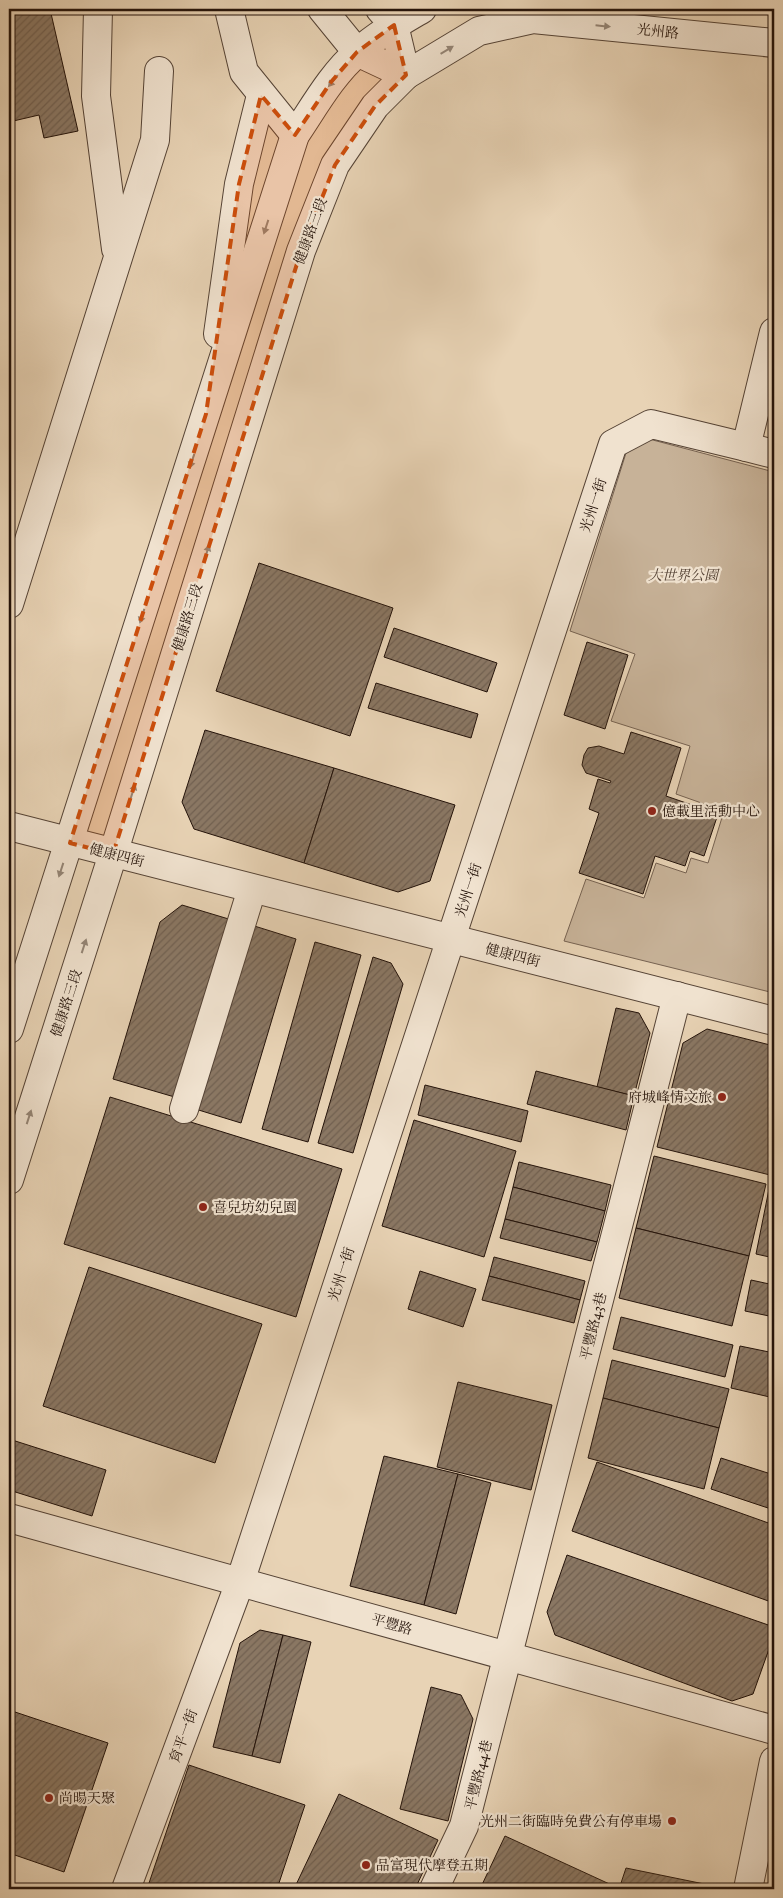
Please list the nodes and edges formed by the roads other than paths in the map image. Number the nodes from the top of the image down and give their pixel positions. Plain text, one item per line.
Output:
1 (98, 9) edge
2 (229, 9) edge
3 (322, 9) edge
4 (422, 9) edge
5 (387, 17) edge
6 (774, 43) edge
7 (357, 52) junction
8 (159, 72) dead end
9 (406, 75) junction
10 (261, 95) junction
11 (295, 135) junction
12 (117, 258) junction
13 (774, 332) edge
14 (206, 414) junction
15 (746, 447) junction
16 (774, 454) edge
17 (9, 604) edge
18 (9, 826) edge
19 (70, 842) junction
20 (114, 854) junction
21 (252, 889) junction
22 (452, 939) junction
23 (677, 996) junction
24 (774, 1021) edge
25 (9, 1029) edge
26 (184, 1109) dead end
27 (9, 1180) edge
28 (9, 1518) edge
29 (240, 1582) junction
30 (508, 1657) junction
31 (774, 1730) edge
32 (774, 1761) edge
33 (126, 1889) edge
34 (434, 1889) edge
35 (748, 1889) edge

1 - 12 street
2 - 10 street
3 - 7 street
4 - 5 street
5 - 7 street
5 - 9 street
9 -> 6 street, 光州路
7 - 9 street
7 -> 11 street
8 - 12 street
20 -> 9 street, 健康路三段
10 - 11 street
10 - 14 street
11 -> 14 street
12 - 17 street
13 - 15 street
14 -> 19 street
15 - 16 street, 光州一街
15 - 22 street, 光州一街
18 - 19 street, 健康四街
19 - 20 street, 健康四街
19 -> 25 street
20 - 21 street, 健康四街
27 -> 20 street, 健康路三段
21 - 22 street, 健康四街
21 - 26 street
22 - 23 street, 健康四街
22 - 29 street, 光州一街
23 - 24 street, 健康四街
23 - 30 street, 平豐路43巷
28 - 29 street, 平豐路
29 - 30 street, 平豐路
29 - 33 street, 育平一街
30 - 31 street, 平豐路
30 - 34 street, 平豐路44巷
32 - 35 street

